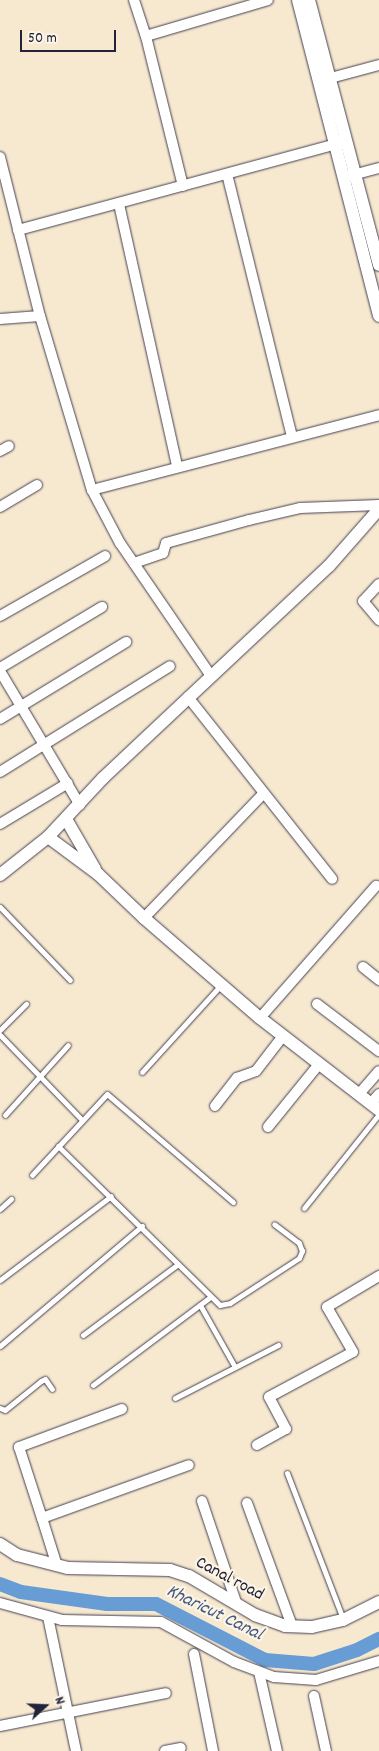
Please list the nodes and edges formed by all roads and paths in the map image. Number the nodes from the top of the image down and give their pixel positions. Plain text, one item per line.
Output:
1 (134, 0) edge
2 (268, 0) edge
3 (298, 0) edge
4 (309, 0) edge
5 (146, 36) junction
6 (379, 65) edge
7 (325, 79) junction
8 (341, 143) junction
9 (0, 157) edge
10 (379, 168) edge
11 (2, 172) edge
12 (227, 174) junction
13 (349, 176) junction
14 (183, 186) junction
15 (119, 204) junction
16 (374, 229) edge
17 (18, 230) junction
18 (379, 265) edge
19 (40, 316) junction
20 (379, 316) edge
21 (0, 319) edge
22 (379, 415) edge
23 (292, 436) junction
24 (177, 465) junction
25 (36, 485) dead end
26 (92, 490) junction
27 (379, 505) edge
28 (0, 507) edge
29 (379, 509) edge
30 (105, 556) dead end
31 (134, 563) junction
32 (379, 584) edge
33 (102, 607) dead end
34 (0, 616) edge
35 (379, 620) edge
36 (126, 642) dead end
37 (170, 666) dead end
38 (0, 670) edge
39 (211, 676) junction
40 (188, 697) junction
41 (20, 707) junction
42 (0, 719) edge
43 (44, 745) junction
44 (0, 772) edge
45 (68, 783) junction
46 (264, 794) junction
47 (80, 805) junction
48 (66, 819) junction
49 (0, 824) edge
50 (48, 837) junction
51 (98, 874) junction
52 (0, 875) edge
53 (332, 879) dead end
54 (376, 886) dead end
55 (0, 907) edge
56 (144, 918) junction
57 (363, 967) dead end
58 (70, 980) dead end
59 (379, 980) edge
60 (220, 985) junction
61 (26, 1004) dead end
62 (317, 1004) dead end
63 (260, 1018) junction
64 (0, 1030) edge
65 (0, 1035) edge
66 (283, 1036) junction
67 (68, 1045) dead end
68 (379, 1052) edge
69 (319, 1064) junction
70 (379, 1071) edge
71 (142, 1072) dead end
72 (40, 1077) junction
73 (359, 1094) junction
74 (377, 1105) edge
75 (215, 1106) dead end
76 (5, 1115) dead end
77 (82, 1120) junction
78 (268, 1127) dead end
79 (58, 1146) junction
80 (32, 1175) dead end
81 (111, 1196) junction
82 (11, 1198) dead end
83 (233, 1202) dead end
84 (304, 1208) dead end
85 (0, 1209) edge
86 (274, 1224) dead end
87 (142, 1226) junction
88 (177, 1265) junction
89 (379, 1276) edge
90 (0, 1280) edge
91 (209, 1298) junction
92 (200, 1305) junction
93 (84, 1335) dead end
94 (278, 1345) dead end
95 (0, 1346) edge
96 (236, 1367) junction
97 (93, 1386) dead end
98 (52, 1389) dead end
99 (175, 1398) dead end
100 (0, 1408) edge
101 (122, 1409) dead end
102 (257, 1445) dead end
103 (189, 1465) dead end
104 (287, 1474) dead end
105 (202, 1501) dead end
106 (247, 1504) dead end
107 (42, 1518) junction
108 (0, 1544) edge
109 (57, 1566) junction
110 (379, 1602) edge
111 (0, 1603) edge
112 (238, 1604) junction
113 (48, 1617) junction
114 (343, 1620) junction
115 (292, 1626) junction
116 (194, 1654) dead end
117 (379, 1661) edge
118 (259, 1672) junction
119 (166, 1693) dead end
120 (314, 1696) dead end
121 (68, 1713) junction
122 (0, 1726) edge
123 (181, 1748) dead end
124 (76, 1751) edge
125 (165, 1751) edge
126 (213, 1751) edge
127 (278, 1751) edge
128 (326, 1751) edge

1 - 5 street
2 - 5 street
3 - 7 street
4 - 7 street
5 - 14 street
6 - 7 street
7 - 8 street
8 - 12 street
8 - 13 street
9 - 11 street
10 - 13 street
11 - 17 street
12 - 14 street
12 - 23 street
13 - 16 street
13 - 20 street
14 - 15 street
15 - 17 street
15 - 24 street
16 - 18 street
17 - 19 street
19 - 21 street
19 - 26 street
22 - 23 street
23 - 24 street
24 - 26 street
25 - 28 street
26 - 31 street
27 - 31 street
29 - 39 street
30 - 34 street
31 - 39 street
32 - 35 street
33 - 38 street
36 - 41 street
37 - 43 street
38 - 41 street
39 - 40 street
40 - 46 street
40 - 47 street
41 - 42 street
41 - 43 street
43 - 44 street
43 - 45 street
45 - 47 street
45 - 49 street
46 - 53 street
46 - 56 street
47 - 48 street
48 - 50 street
48 - 51 street
50 - 51 street
50 - 52 street
51 - 56 street
54 - 63 street
55 - 58 lane
56 - 60 street
57 - 59 street
60 - 63 street
60 - 71 lane
61 - 64 lane
62 - 68 street
63 - 66 street
65 - 72 lane
66 - 69 street
66 - 75 street
67 - 72 lane
69 - 73 street
69 - 78 street
70 - 73 street
72 - 76 lane
72 - 77 lane
73 - 74 street
74 - 84 lane
77 - 79 lane
77 - 83 lane
79 - 80 lane
79 - 81 lane
81 - 87 lane
81 - 90 lane
82 - 85 lane
86 - 91 lane
87 - 88 lane
87 - 95 lane
88 - 91 lane
88 - 93 lane
89 - 102 street
91 - 92 lane
92 - 96 lane
92 - 97 lane
94 - 96 lane
96 - 99 lane
98 - 100 lane
101 - 107 street
103 - 107 street
104 - 114 lane
105 - 112 street
106 - 115 street
107 - 109 street
108 - 109 street, Canal road
109 - 112 street, Canal road
110 - 114 street, Canal road
111 - 113 street
112 - 115 street, Canal road
113 - 118 street
113 - 121 street
114 - 115 street, Canal road
116 - 126 street
117 - 118 street
118 - 127 street
119 - 121 street
120 - 128 street
121 - 122 street
121 - 124 street
123 - 125 street

